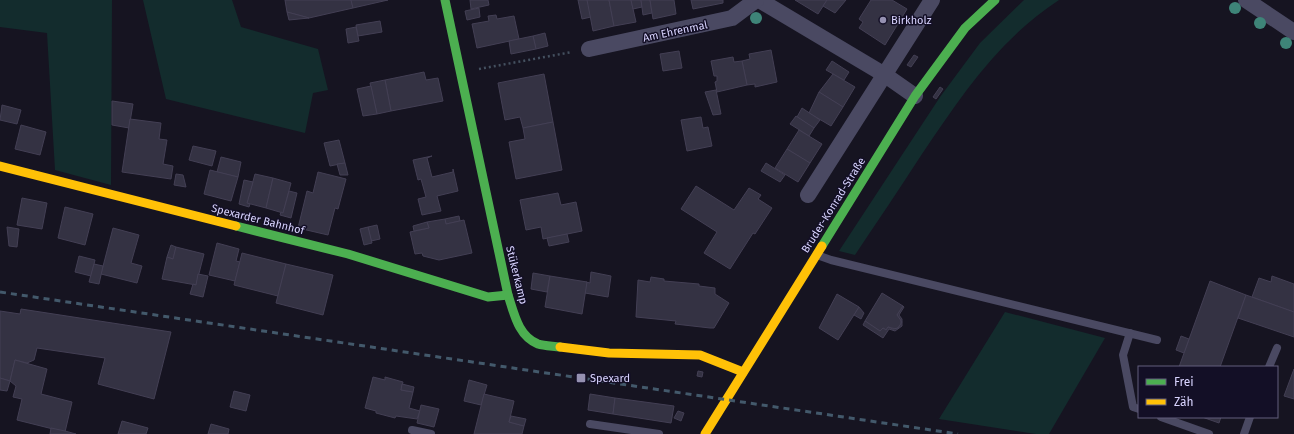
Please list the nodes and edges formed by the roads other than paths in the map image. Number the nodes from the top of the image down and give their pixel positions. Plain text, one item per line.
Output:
1 (444, 0) edge
2 (756, 0) edge
3 (759, 0) edge
4 (932, 0) edge
5 (995, 0) edge
6 (1246, 0) edge
7 (1294, 32) edge
8 (589, 49) road end
9 (885, 75) junction
10 (915, 96) junction
11 (0, 166) edge
12 (808, 195) dead end
13 (816, 255) junction
14 (508, 295) junction
15 (1130, 333) junction
16 (1157, 340) dead end
17 (1277, 348) dead end
18 (1269, 366) edge
19 (742, 372) junction
20 (1138, 409) edge
21 (1164, 418) edge
22 (1250, 418) edge
23 (590, 424) dead end
24 (412, 430) dead end
25 (431, 434) edge
26 (659, 434) edge
27 (705, 434) edge
28 (1209, 434) edge
29 (1244, 434) edge

1 - 14 street, Stükerkamp
2 - 8 street, Am Ehrenmal
3 - 9 street
4 - 9 street
5 - 10 street, Bruder-Konrad-Straße
6 - 7 street
9 - 10 street
9 - 12 street
10 - 13 street, Bruder-Konrad-Straße
11 - 14 street, Spexarder Bahnhof
13 - 15 lane
13 - 19 street, Bruder-Konrad-Straße
14 - 19 street, Stükerkamp
15 - 16 lane
15 - 20 lane
17 - 18 lane
19 - 27 street, Bruder-Konrad-Straße
21 - 28 lane
22 - 29 lane
23 - 26 lane
24 - 25 lane

